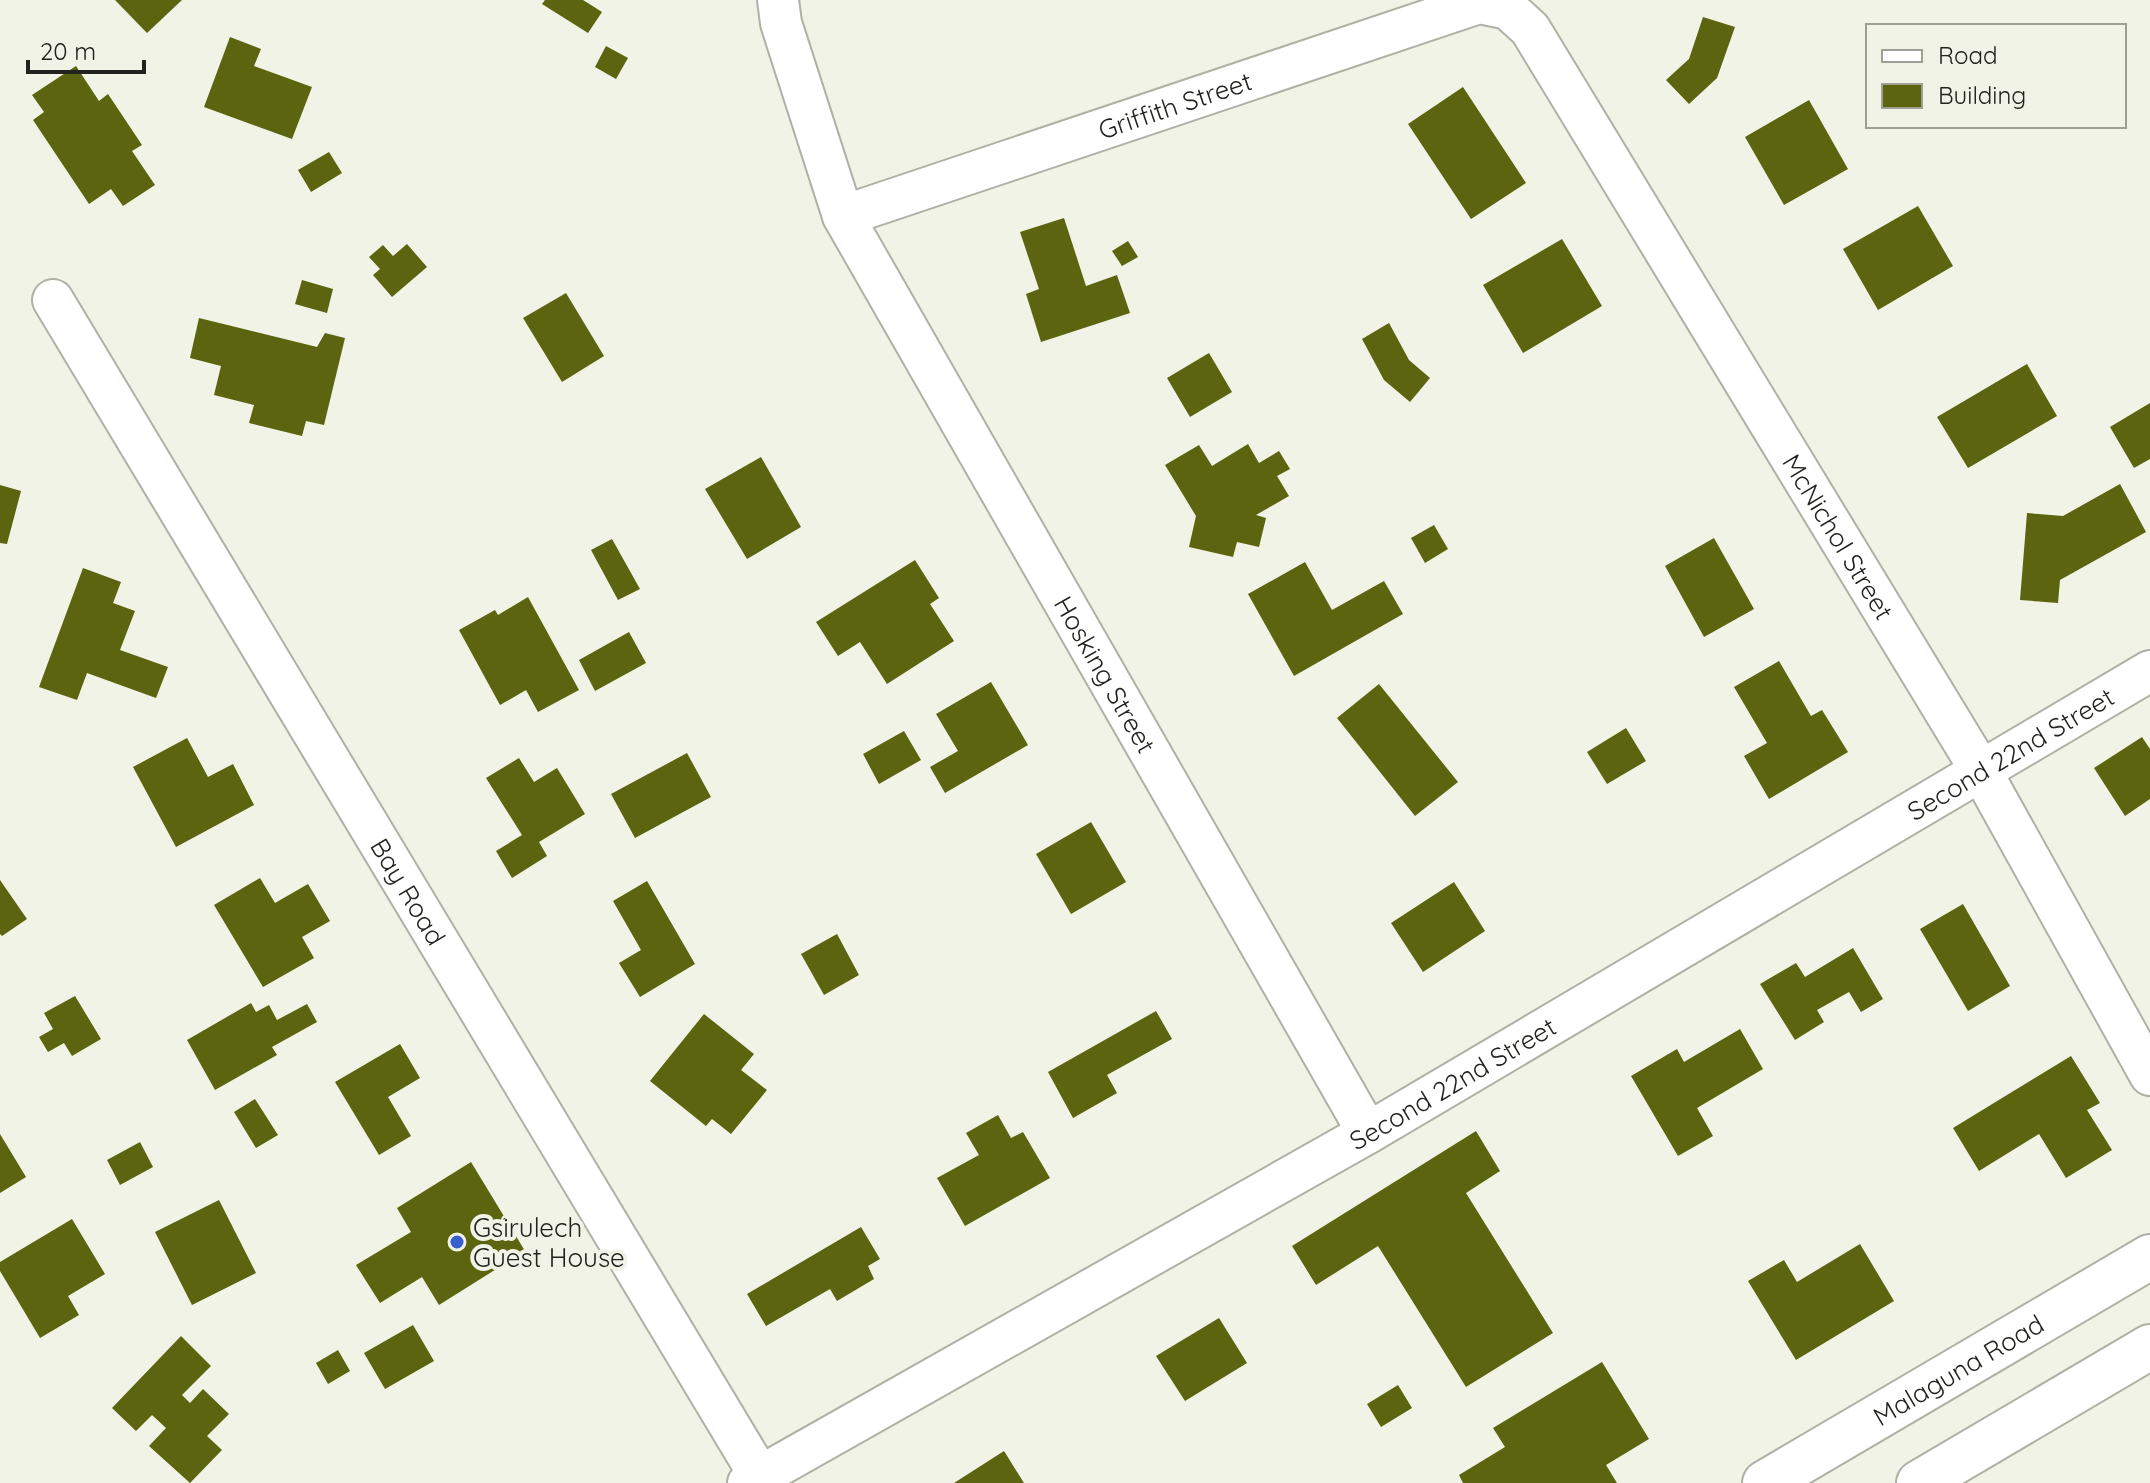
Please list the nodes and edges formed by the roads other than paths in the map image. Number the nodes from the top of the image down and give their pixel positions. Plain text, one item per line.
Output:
1 (778, 0) edge
2 (1508, 9) joint
3 (843, 216) junction
4 (53, 300) dead end
5 (2150, 671) edge
6 (1981, 771) junction
7 (2150, 1075) edge
8 (1368, 1133) junction
9 (2150, 1257) edge
10 (2150, 1347) edge
11 (757, 1480) edge
12 (1765, 1483) edge
13 (1919, 1483) edge

1 - 3 street, Hosking Street
2 - 3 street, Griffith Street
2 - 6 street, McNichol Street
3 - 8 street, Hosking Street
4 - 11 street, Bay Road
5 - 6 street, Second 22nd Street
6 - 7 street, McNichol Street
6 - 8 street, Second 22nd Street
8 - 11 street, Second 22nd Street
9 - 12 street, Malaguna Road
10 - 13 street

